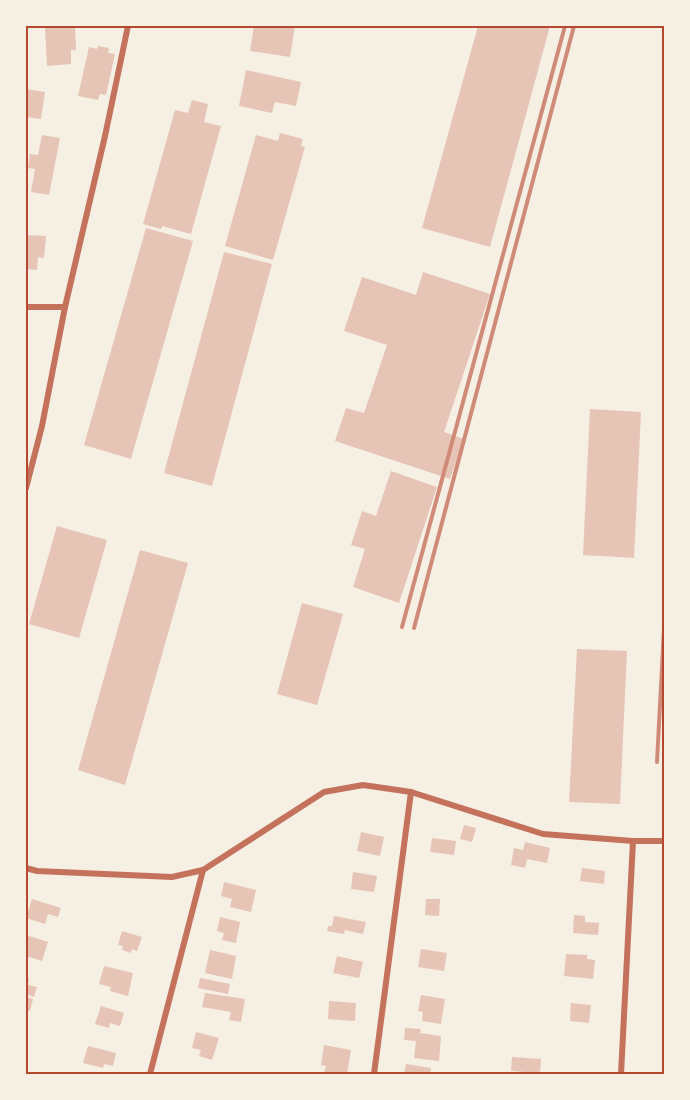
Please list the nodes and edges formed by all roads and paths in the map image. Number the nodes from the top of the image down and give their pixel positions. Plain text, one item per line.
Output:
1 (128, 26) edge
2 (26, 307) edge
3 (64, 307) junction
4 (26, 488) edge
5 (411, 792) junction
6 (633, 841) junction
7 (664, 841) edge
8 (26, 868) edge
9 (203, 870) junction
10 (150, 1074) edge
11 (374, 1074) edge
12 (621, 1074) edge

1 - 3 street
2 - 3 street
3 - 4 street
5 - 6 street
5 - 9 street
5 - 11 street
6 - 7 street
6 - 12 street
8 - 9 street
9 - 10 street

